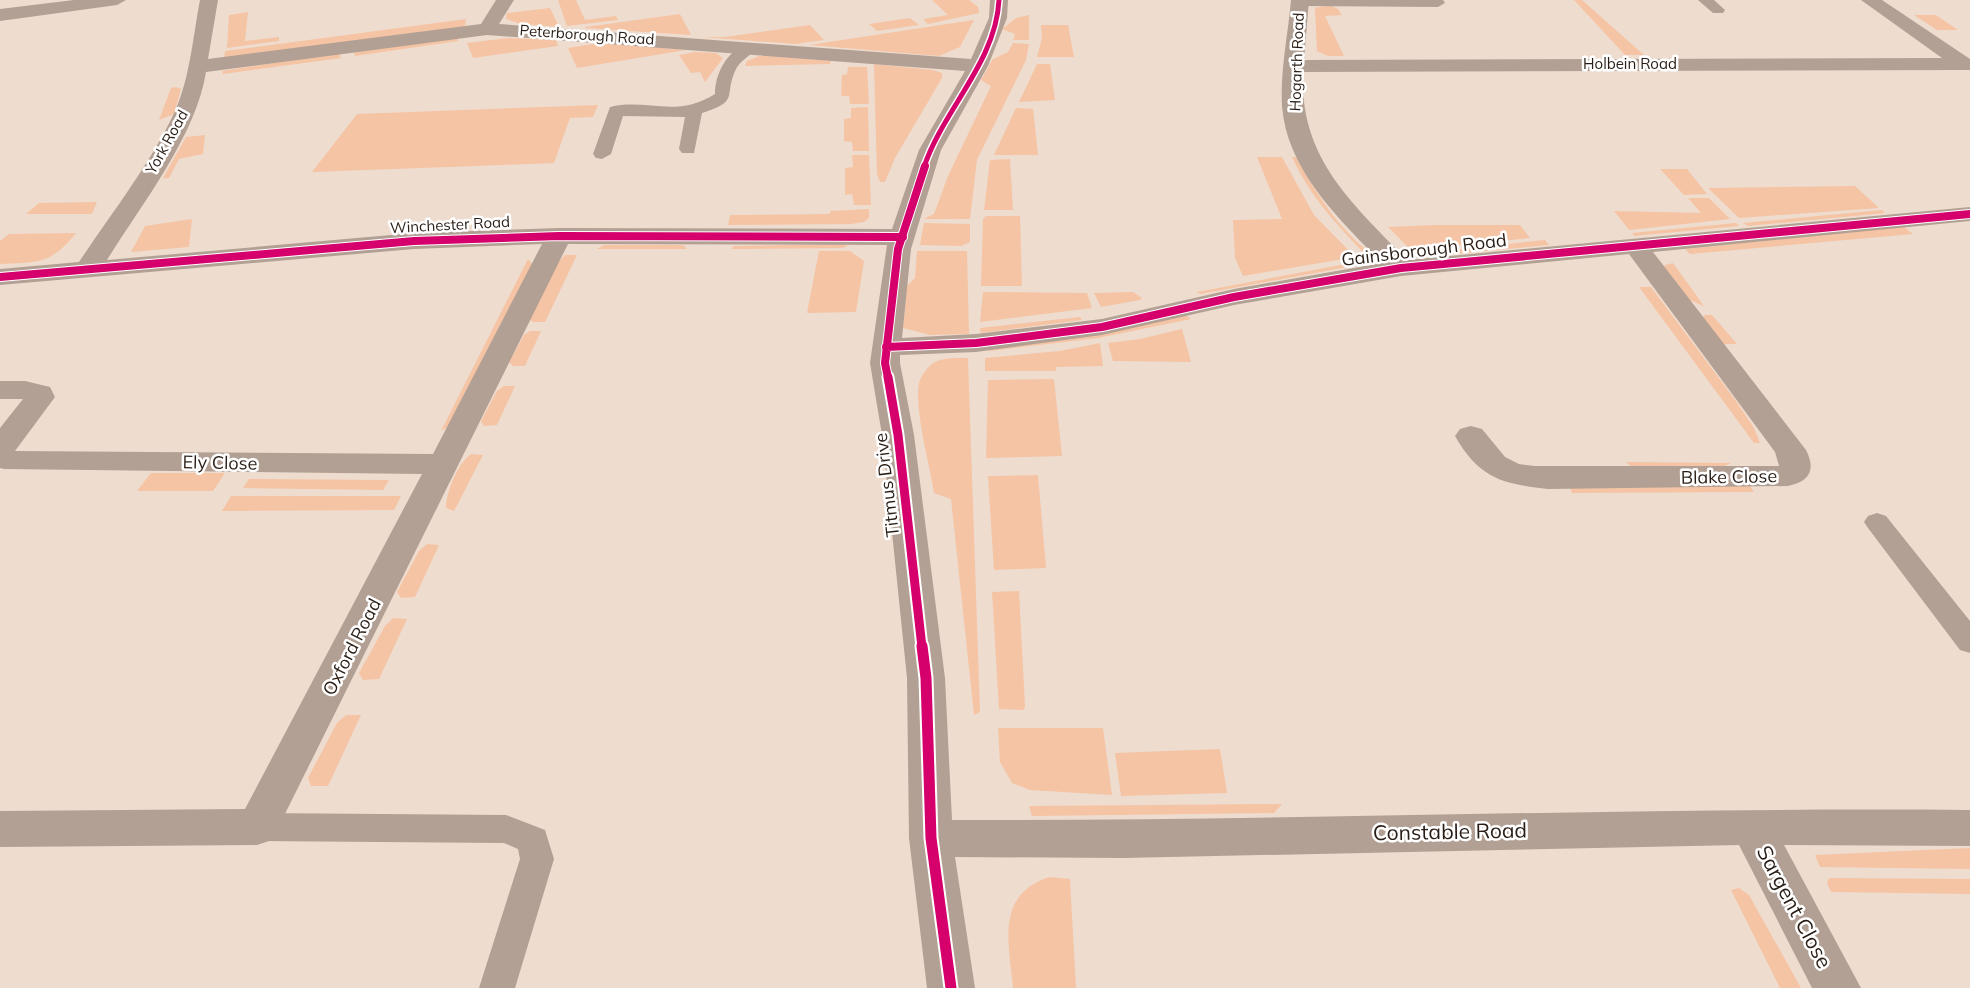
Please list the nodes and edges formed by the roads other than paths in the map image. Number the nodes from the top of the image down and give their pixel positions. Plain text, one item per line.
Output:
1 (117, 0) edge
2 (209, 0) edge
3 (506, 0) edge
4 (999, 0) edge
5 (1705, 0) edge
6 (1870, 0) edge
7 (1300, 1) edge
8 (1438, 3) dead end
9 (1718, 10) dead end
10 (0, 15) edge
11 (488, 28) junction
12 (748, 49) junction
13 (978, 66) junction
14 (1295, 66) junction
15 (1967, 66) edge
16 (197, 68) junction
17 (694, 112) junction
18 (688, 150) dead end
19 (602, 154) dead end
20 (1969, 215) edge
21 (559, 236) junction
22 (903, 237) junction
23 (1635, 245) junction
24 (1401, 268) junction
25 (88, 269) junction
26 (0, 277) edge
27 (886, 347) junction
28 (0, 390) edge
29 (1471, 436) dead end
30 (0, 449) edge
31 (0, 454) edge
32 (443, 464) junction
33 (1877, 522) dead end
34 (1970, 642) edge
35 (1751, 826) junction
36 (257, 827) junction
37 (1970, 828) edge
38 (0, 829) edge
39 (931, 838) junction
40 (497, 988) edge
41 (951, 988) edge
42 (1837, 988) edge

1 - 10 street
2 - 16 street, York Road
3 - 11 street
4 - 13 street, Titmus Drive
5 - 9 lane
6 - 15 street
7 - 8 lane
7 - 14 street, Hogarth Road
11 - 12 street, Peterborough Road
11 - 16 street, Peterborough Road
12 - 13 street, Peterborough Road
12 - 17 lane
13 - 22 street, Titmus Drive
14 - 15 street, Holbein Road
14 - 24 street, Hogarth Road
16 - 25 street, York Road
17 - 18 lane
17 - 19 lane
20 - 23 street, Gainsborough Road
21 - 22 street, Winchester Road
21 - 25 street, Winchester Road
21 - 32 street, Oxford Road
22 - 27 street, Titmus Drive
23 - 24 street, Gainsborough Road
23 - 29 street, Blake Close
24 - 27 street, Gainsborough Road
25 - 26 street, Winchester Road
27 - 39 street, Titmus Drive
28 - 30 street
31 - 32 street, Ely Close
32 - 36 street, Oxford Road
33 - 34 lane
35 - 37 street, Constable Road
35 - 39 street, Constable Road
35 - 42 street, Sargent Close
36 - 38 street
36 - 40 lane
39 - 41 street, Titmus Drive

